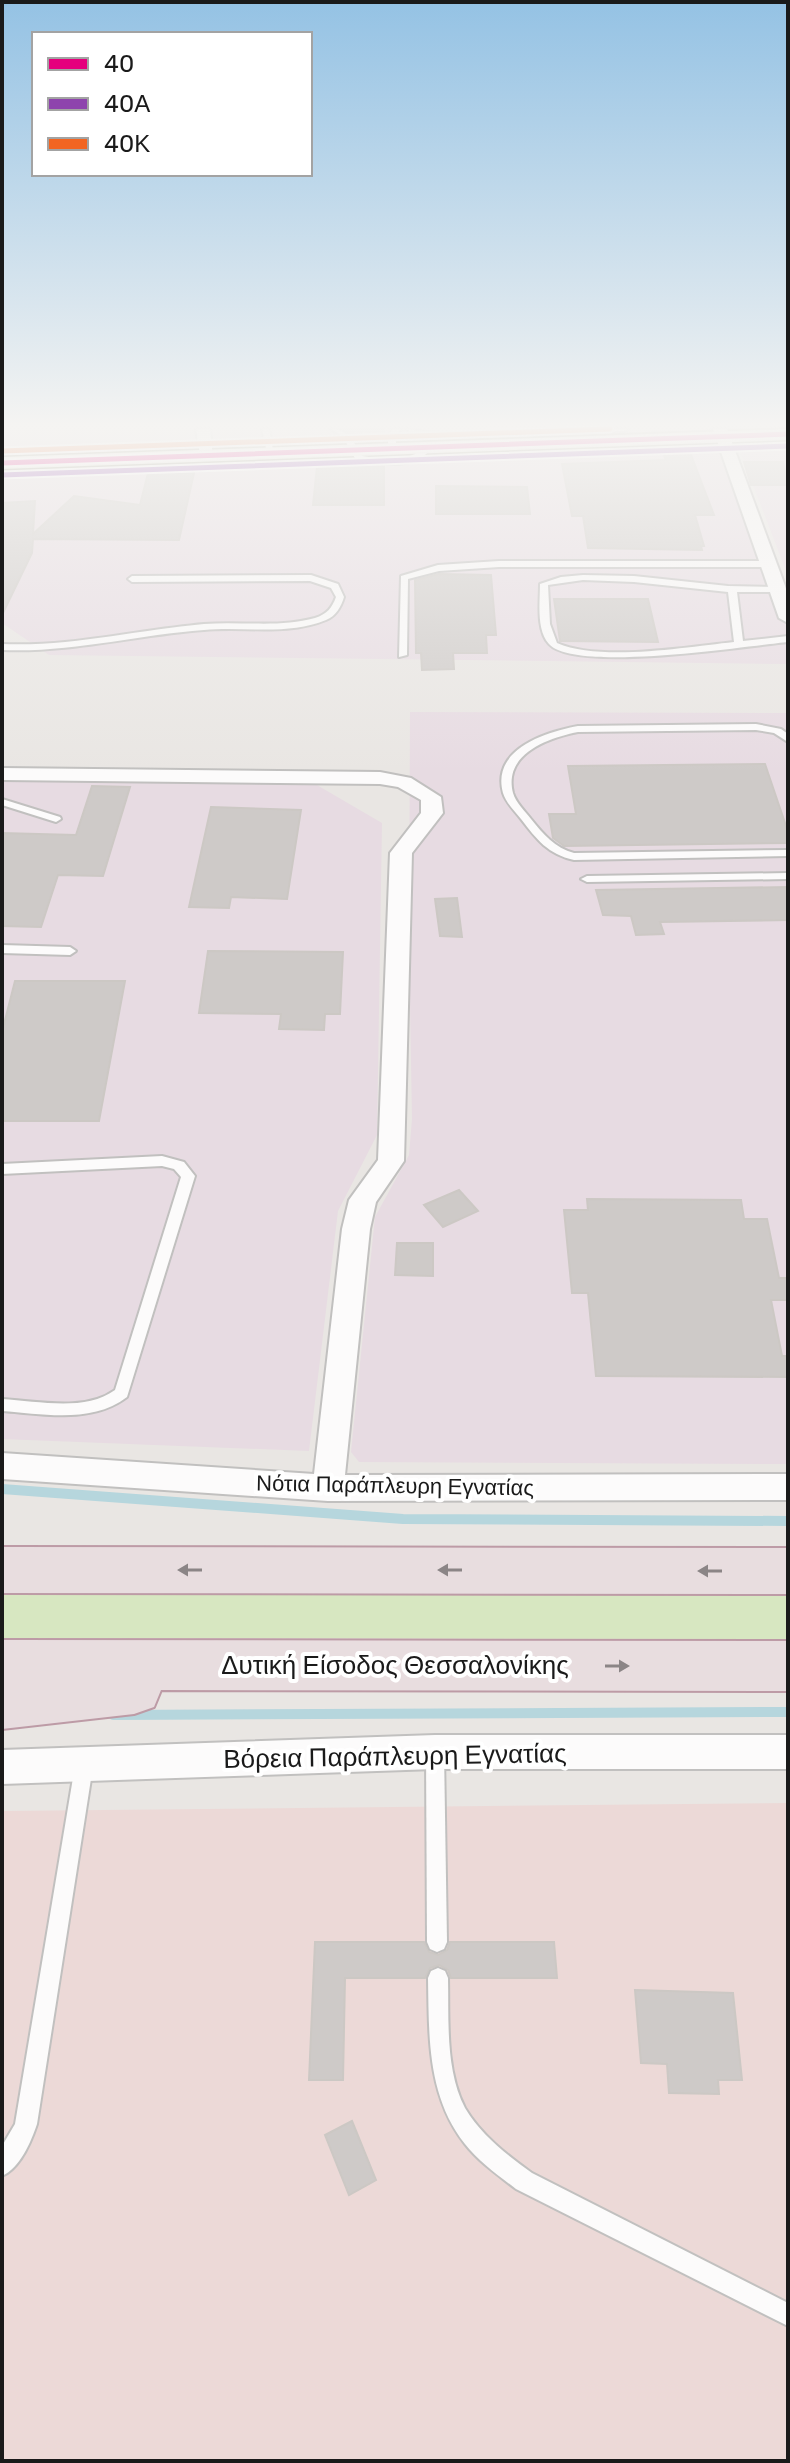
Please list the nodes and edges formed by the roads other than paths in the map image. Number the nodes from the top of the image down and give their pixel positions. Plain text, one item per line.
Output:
1 (762, 544) edge
2 (769, 564) junction
3 (132, 579) dead end
4 (732, 589) junction
5 (778, 589) junction
6 (788, 618) edge
7 (788, 639) edge
8 (739, 643) junction
9 (2, 647) edge
10 (402, 655) dead end
11 (788, 739) edge
12 (2, 774) edge
13 (2, 802) edge
14 (56, 819) dead end
15 (788, 853) edge
16 (788, 876) edge
17 (587, 879) dead end
18 (2, 949) edge
19 (70, 951) dead end
20 (2, 1169) edge
21 (2, 1405) edge
22 (2, 1466) edge
23 (788, 1487) edge
24 (328, 1488) junction
25 (12, 1568) edge
26 (788, 1571) edge
27 (2, 1665) edge
28 (371, 1665) junction
29 (788, 1666) edge
30 (2, 1703) edge
31 (435, 1752) junction
32 (788, 1752) edge
33 (84, 1766) junction
34 (2, 1767) edge
35 (437, 1942) dead end
36 (438, 1978) dead end
37 (2, 2165) edge
38 (788, 2315) edge

1 - 2 street
2 - 5 street
2 - 10 lane
3 - 9 lane
4 - 5 lane
4 - 8 lane
4 - 8 lane
5 - 6 street
7 - 8 lane
11 - 15 lane
12 - 24 street
13 - 14 lane
16 - 17 lane
18 - 19 lane
20 - 21 lane
22 - 24 street, Νότια Παράπλευρη Εγνατίας
23 - 24 street, Νότια Παράπλευρη Εγνατίας
26 -> 25 highway
27 - 28 highway, Δυτική Είσοδος Θεσσαλονίκης
28 -> 29 highway, Δυτική Είσοδος Θεσσαλονίκης
28 - 30 highway
31 - 32 street, Βόρεια Παράπλευρη Εγνατίας
31 - 33 street, Βόρεια Παράπλευρη Εγνατίας
31 - 35 lane
33 - 34 street, Βόρεια Παράπλευρη Εγνατίας
33 - 37 lane
36 - 38 lane

